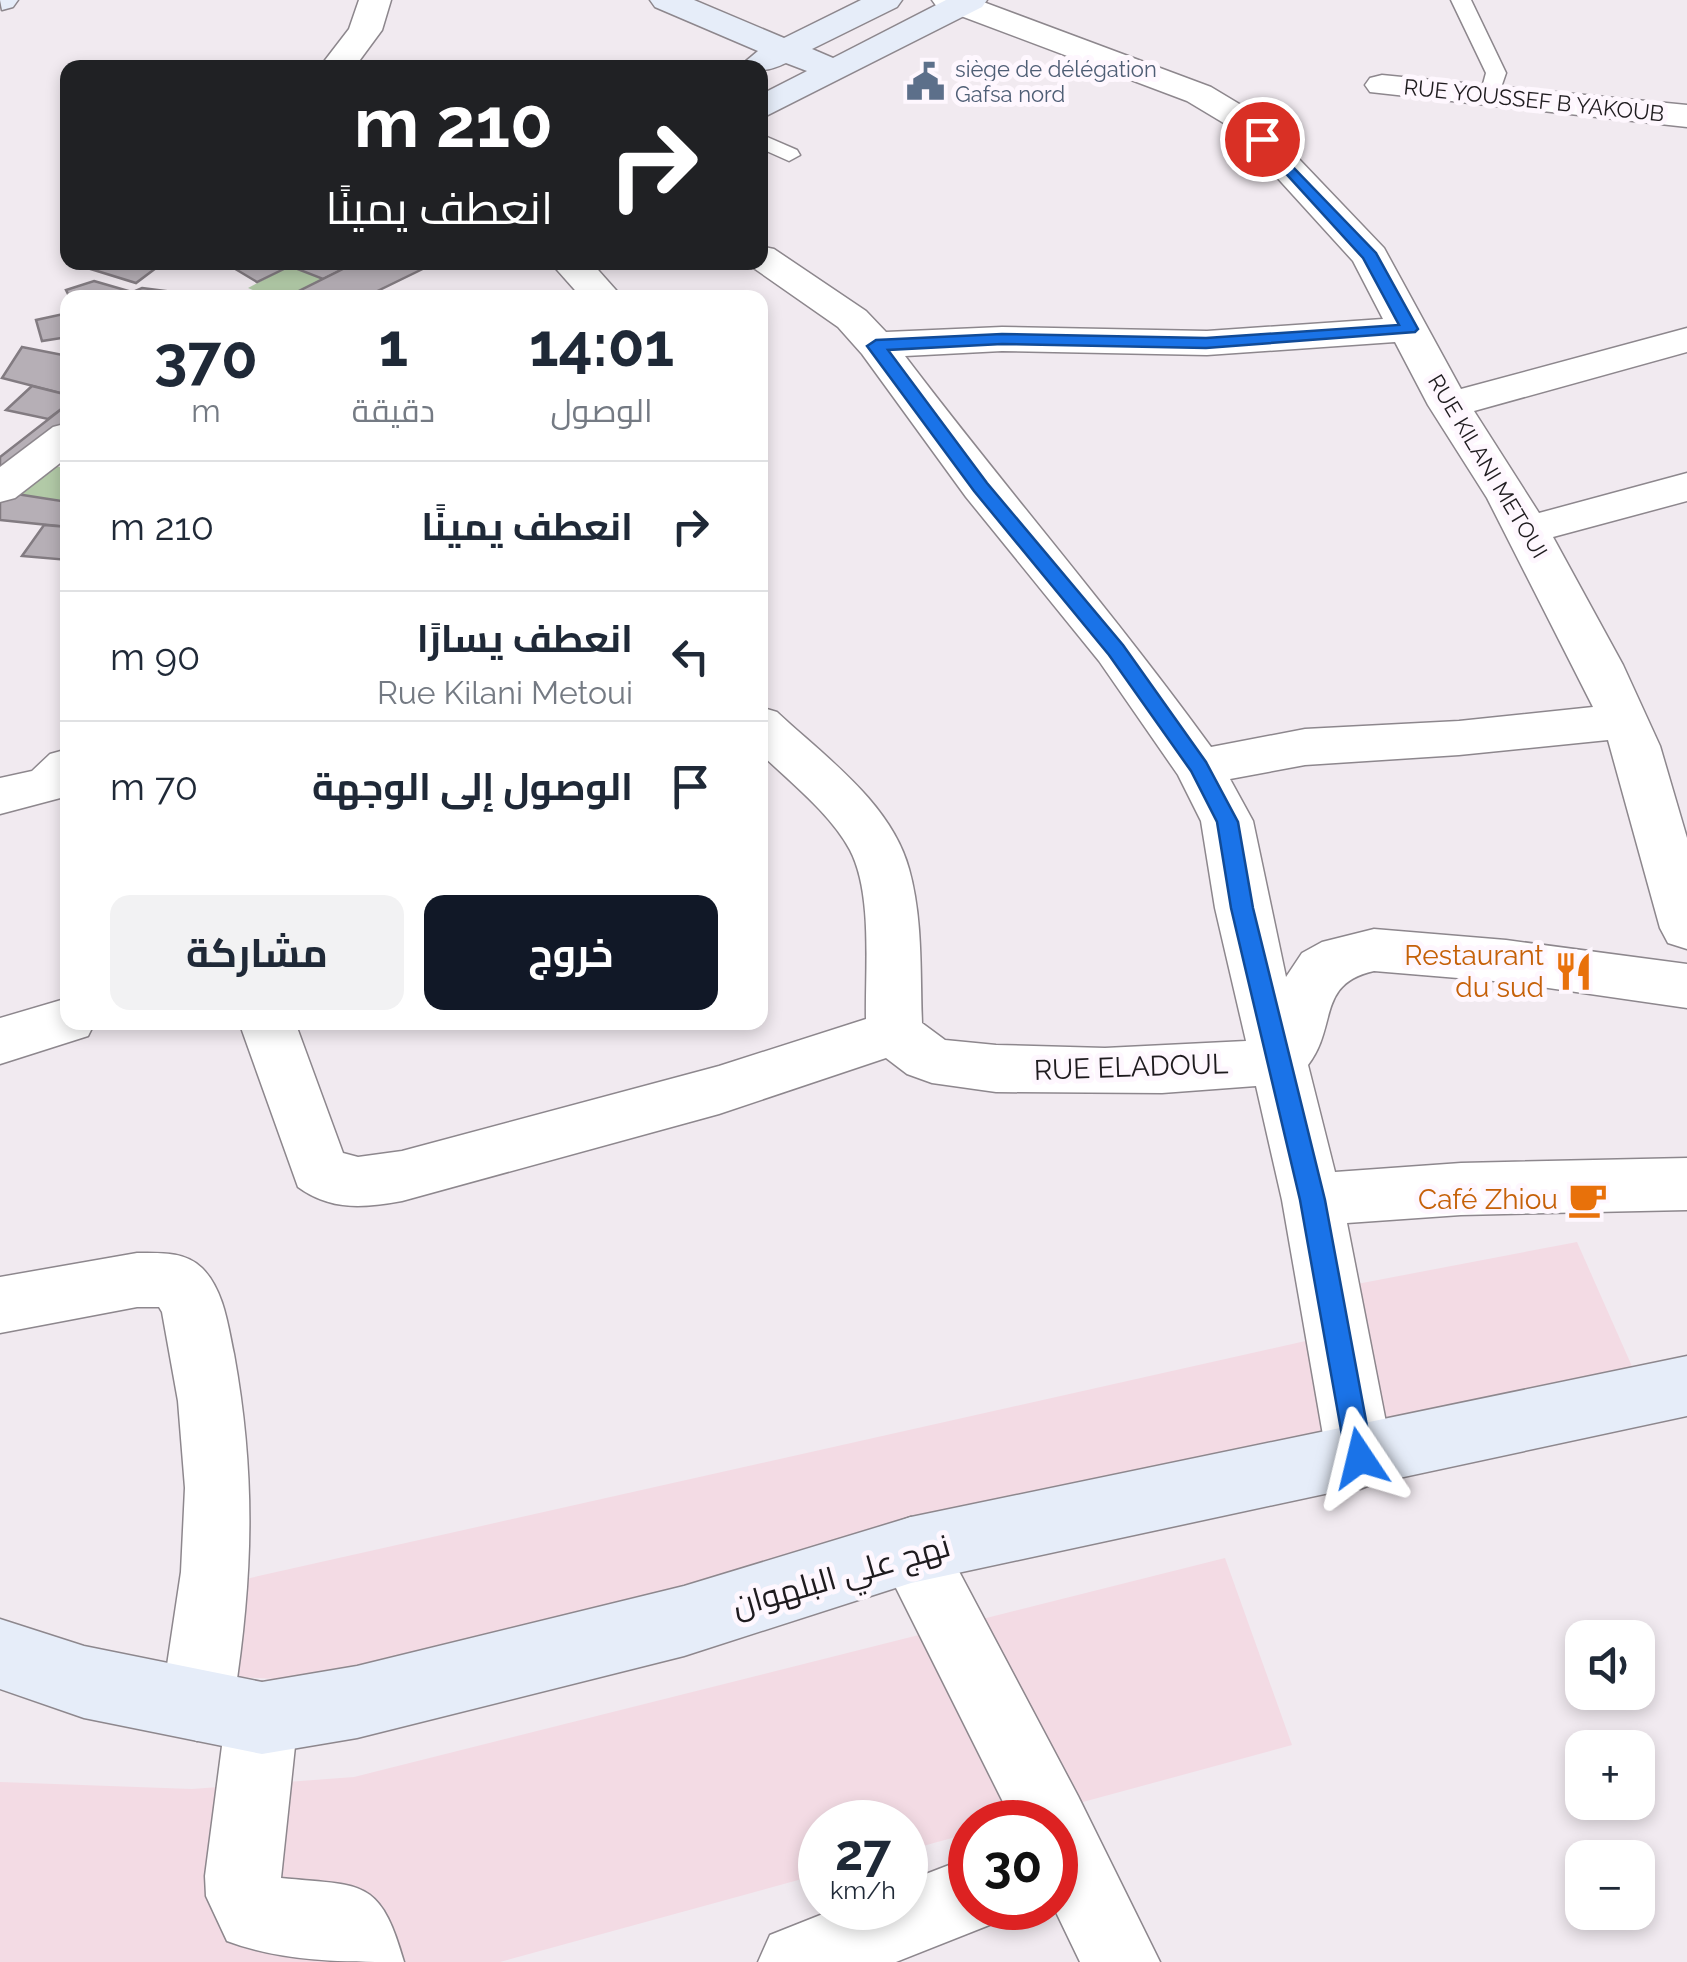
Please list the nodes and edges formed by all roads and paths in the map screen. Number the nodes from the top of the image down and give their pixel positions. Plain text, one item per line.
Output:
1 (374, 0) edge
2 (666, 0) edge
3 (886, 0) edge
4 (1462, 0) edge
5 (960, 2) edge
6 (787, 50) junction
7 (342, 60) edge
8 (768, 60) edge
9 (835, 71) junction
10 (1382, 85) dead end
11 (1490, 95) junction
12 (768, 105) edge
13 (1687, 116) edge
14 (768, 144) edge
15 (789, 155) dead end
16 (768, 262) edge
17 (577, 270) edge
18 (596, 290) edge
19 (1410, 329) junction
20 (1687, 340) edge
21 (876, 346) junction
22 (1449, 405) junction
23 (60, 442) edge
24 (0, 488) edge
25 (1687, 488) edge
26 (1527, 530) junction
27 (1624, 722) junction
28 (768, 732) edge
29 (1199, 767) junction
30 (60, 778) edge
31 (0, 796) edge
32 (1684, 901) edge
33 (1687, 986) edge
34 (60, 1022) edge
35 (270, 1030) edge
36 (894, 1033) junction
37 (0, 1040) edge
38 (1278, 1057) junction
39 (1687, 1184) edge
40 (1312, 1200) junction
41 (0, 1305) edge
42 (1687, 1386) edge
43 (1360, 1458) junction
44 (910, 1550) junction
45 (0, 1654) edge
46 (230, 1711) junction
47 (1036, 1800) edge
48 (1078, 1880) edge
49 (948, 1904) edge
50 (365, 1962) edge
51 (797, 1962) edge
52 (1122, 1962) edge

1 - 7 street
2 - 6 street
3 - 6 street
4 - 11 lane
5 - 9 street
5 - 19 street, RUE KILANI METOUI
6 - 8 street
6 - 9 street
9 - 12 street
10 - 11 street, RUE YOUSSEF B YAKOUB
11 - 13 street, RUE YOUSSEF B YAKOUB
14 - 15 lane
16 - 21 street
17 - 18 street
19 - 21 street
19 - 22 street, RUE KILANI METOUI
20 - 22 street
21 - 29 street
22 - 26 street, RUE KILANI METOUI
23 - 24 street
25 - 26 street
26 - 27 street, RUE KILANI METOUI
27 - 29 street
27 - 32 street, RUE KILANI METOUI
28 - 36 street
29 - 38 street
30 - 31 street
33 - 38 street
34 - 37 street
35 - 36 street
36 - 38 street, RUE ELADOUL
38 - 40 street
39 - 40 street
40 - 43 street
41 - 46 street
42 - 43 street, نهج علي البلهوان
43 - 44 street, نهج علي البلهوان
44 - 46 street, نهج علي البلهوان
44 - 47 street
45 - 46 street, نهج علي البلهوان
46 - 50 street
48 - 52 street
49 - 51 street

